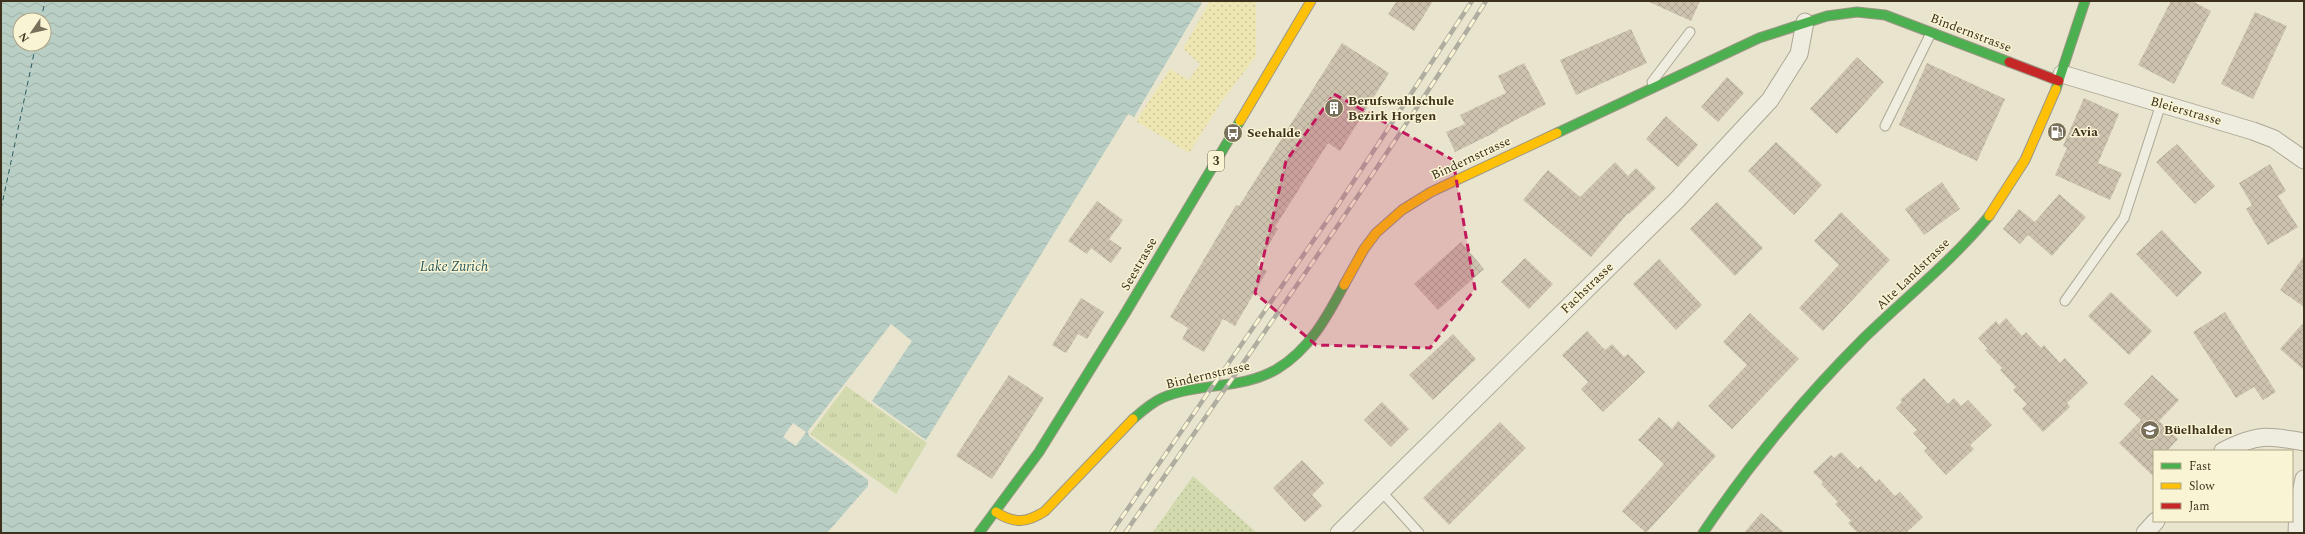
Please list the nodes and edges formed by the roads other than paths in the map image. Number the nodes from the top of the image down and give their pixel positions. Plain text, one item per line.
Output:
1 (1311, 1) edge
2 (2084, 1) edge
3 (1856, 6) edge
4 (1805, 22) junction
5 (1690, 32) dead end
6 (1931, 32) junction
7 (2061, 77) junction
8 (1644, 92) junction
9 (2161, 104) junction
10 (1885, 126) dead end
11 (2303, 156) edge
12 (2065, 301) dead end
13 (2304, 442) edge
14 (2225, 450) edge
15 (2304, 479) edge
16 (1381, 491) junction
17 (996, 512) junction
18 (2155, 522) edge
19 (979, 533) edge
20 (1339, 533) edge
21 (1419, 533) edge
22 (1704, 533) edge
23 (2145, 533) edge
24 (2297, 533) edge

1 - 17 main road, Seestrasse / 3
2 - 7 main road, Alte Landstrasse
3 - 4 main road, Bindernstrasse
3 - 6 main road, Bindernstrasse
4 - 8 main road, Bindernstrasse
4 - 16 street, Fachstrasse
5 - 8 lane
6 - 7 main road, Bindernstrasse
6 - 10 lane
7 - 9 street, Bleierstrasse
7 - 22 main road, Alte Landstrasse
8 - 17 main road, Bindernstrasse
9 - 11 street, Bleierstrasse
9 - 12 lane
13 - 14 street
15 - 24 street
16 - 20 street, Fachstrasse
16 - 21 lane
17 - 19 main road, Seestrasse / 3
18 - 23 street

